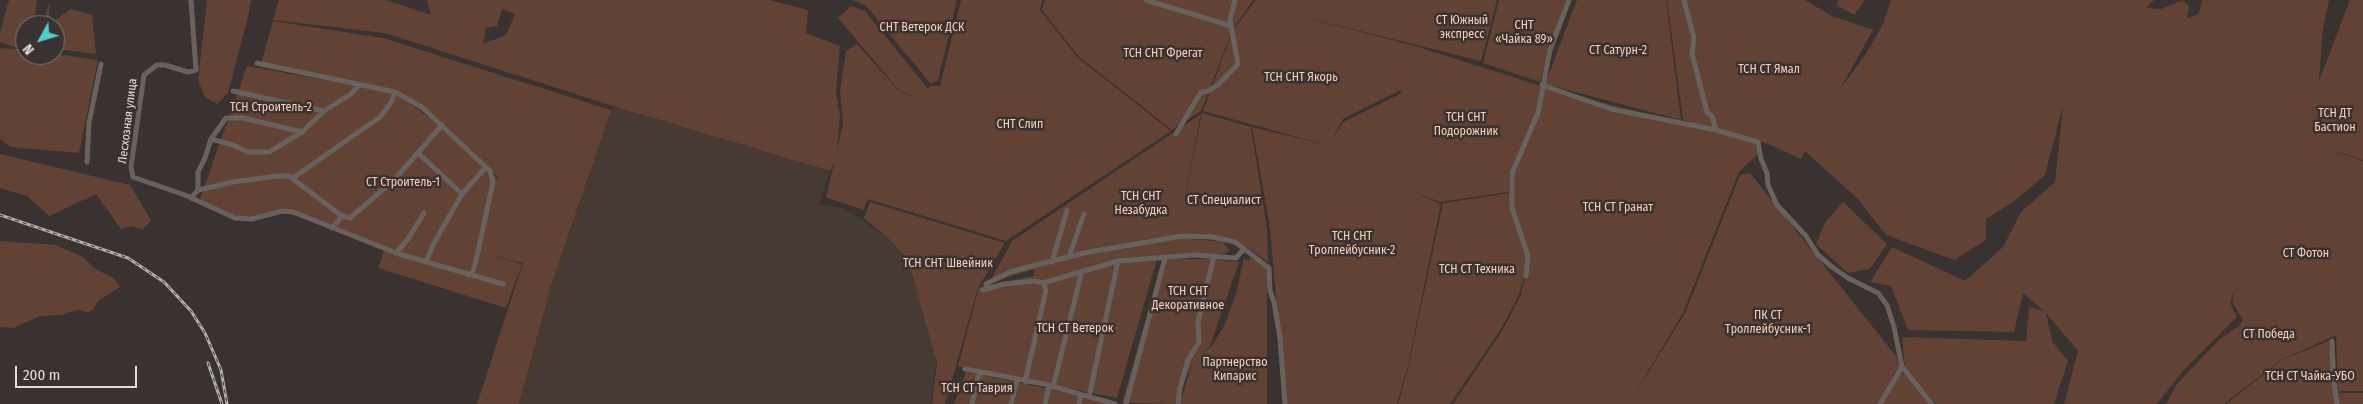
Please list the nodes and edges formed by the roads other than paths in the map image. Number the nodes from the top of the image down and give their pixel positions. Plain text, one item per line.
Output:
1 (191, 0) edge
2 (1146, 0) edge
3 (1234, 0) edge
4 (1569, 0) edge
5 (1684, 0) edge
6 (1231, 26) junction
7 (257, 63) dead end
8 (101, 64) dead end
9 (359, 85) junction
10 (1542, 85) junction
11 (233, 90) dead end
12 (395, 92) junction
13 (324, 110) junction
14 (442, 125) junction
15 (1716, 130) junction
16 (302, 132) junction
17 (1176, 134) dead end
18 (211, 139) junction
19 (418, 153) junction
20 (86, 162) dead end
21 (486, 167) junction
22 (293, 178) junction
23 (198, 190) junction
24 (462, 194) junction
25 (191, 198) junction
26 (1067, 210) dead end
27 (424, 213) dead end
28 (1084, 214) dead end
29 (342, 216) junction
30 (332, 228) junction
31 (1244, 249) junction
32 (396, 253) junction
33 (1214, 256) junction
34 (1069, 257) junction
35 (1165, 258) junction
36 (1118, 261) junction
37 (426, 262) junction
38 (1052, 262) junction
39 (1082, 271) junction
40 (468, 275) junction
41 (1526, 276) dead end
42 (1043, 283) junction
43 (503, 284) dead end
44 (986, 284) dead end
45 (983, 290) dead end
46 (2332, 341) dead end
47 (1902, 368) junction
48 (966, 369) dead end
49 (982, 372) junction
50 (1017, 380) junction
51 (1025, 382) junction
52 (1051, 387) junction
53 (1081, 394) junction
54 (1089, 397) junction
55 (972, 404) edge
56 (1011, 404) edge
57 (1045, 404) edge
58 (1079, 404) edge
59 (1115, 404) edge
60 (1126, 404) edge
61 (1178, 404) edge
62 (1285, 404) edge
63 (1880, 404) edge
64 (1932, 404) edge
65 (2337, 404) edge

1 - 25 street, Лесхозная улица
2 - 6 street
3 - 6 street
4 - 10 street
5 - 15 street
6 - 17 street
7 - 9 street
8 - 20 street
9 - 12 street
9 - 13 street
10 - 15 street
10 - 41 street
11 - 13 street
12 - 14 street
12 - 22 street
13 - 16 street
14 - 19 street
14 - 21 street
15 - 47 street
16 - 18 street
16 - 18 street
18 - 23 street
19 - 24 street
19 - 29 street
21 - 24 street
21 - 40 street
22 - 23 street
22 - 29 street
23 - 25 street
24 - 37 street
25 - 30 street
26 - 38 street
27 - 32 street
28 - 34 street
29 - 30 street
30 - 32 street
31 - 33 street
31 - 34 street
31 - 62 street
32 - 37 street
33 - 35 street
33 - 61 street
34 - 38 street
35 - 36 street
35 - 60 street
36 - 39 street
36 - 54 street
37 - 40 street
38 - 44 street
39 - 42 street
39 - 52 street
40 - 43 street
42 - 45 street
42 - 51 street
46 - 65 street
47 - 63 street
47 - 64 street
48 - 49 street
49 - 50 street
49 - 55 street
50 - 51 street
50 - 56 street
51 - 52 street
52 - 53 street
52 - 57 street
53 - 54 street
53 - 58 street
54 - 59 street

